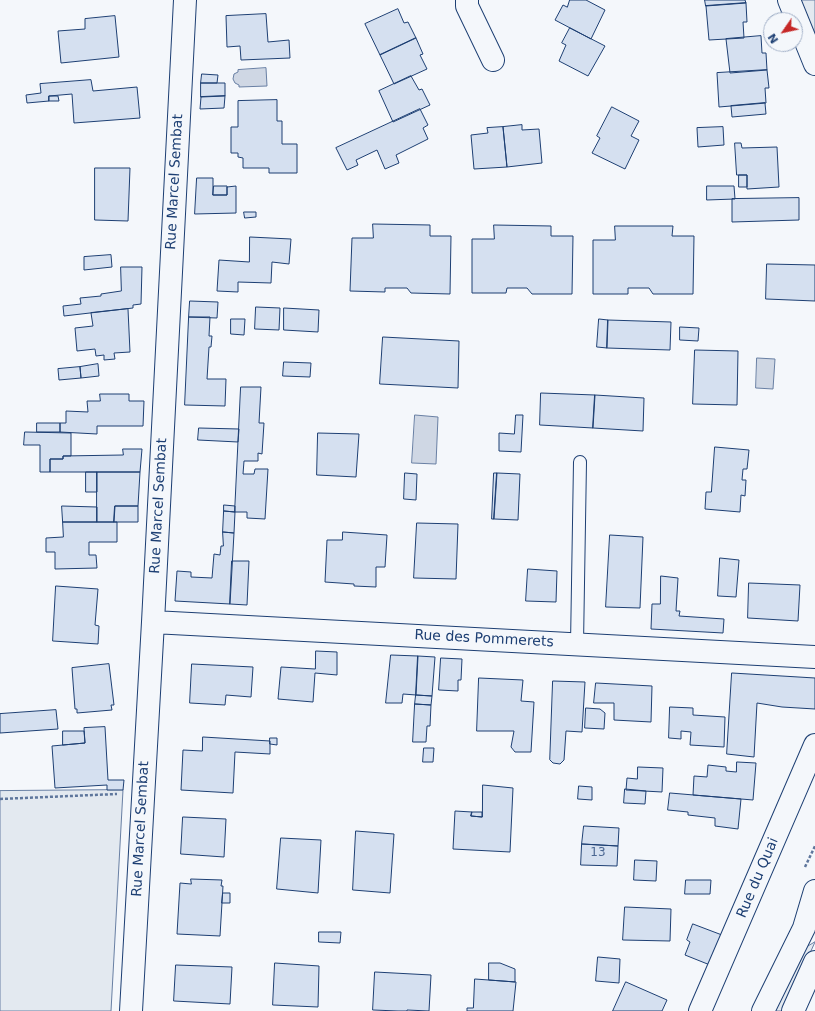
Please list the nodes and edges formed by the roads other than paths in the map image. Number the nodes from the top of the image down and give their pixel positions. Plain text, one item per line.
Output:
1 (185, 0) edge
2 (467, 0) edge
3 (789, 0) edge
4 (493, 60) dead end
5 (815, 64) edge
6 (580, 462) dead end
7 (153, 622) junction
8 (577, 644) junction
9 (815, 657) edge
10 (815, 745) edge
11 (815, 891) edge
12 (809, 924) edge
13 (815, 962) edge
14 (132, 1011) edge
15 (700, 1011) edge
16 (763, 1011) edge
17 (793, 1011) edge

1 - 7 street, Rue Marcel Sembat
2 - 4 street
3 - 5 street
6 - 8 lane
7 - 8 street, Rue des Pommerets
7 - 14 street, Rue Marcel Sembat
8 - 9 street, Rue des Pommerets
10 - 15 street, Rue du Quai
11 - 12 street
12 - 16 street
13 - 17 street

